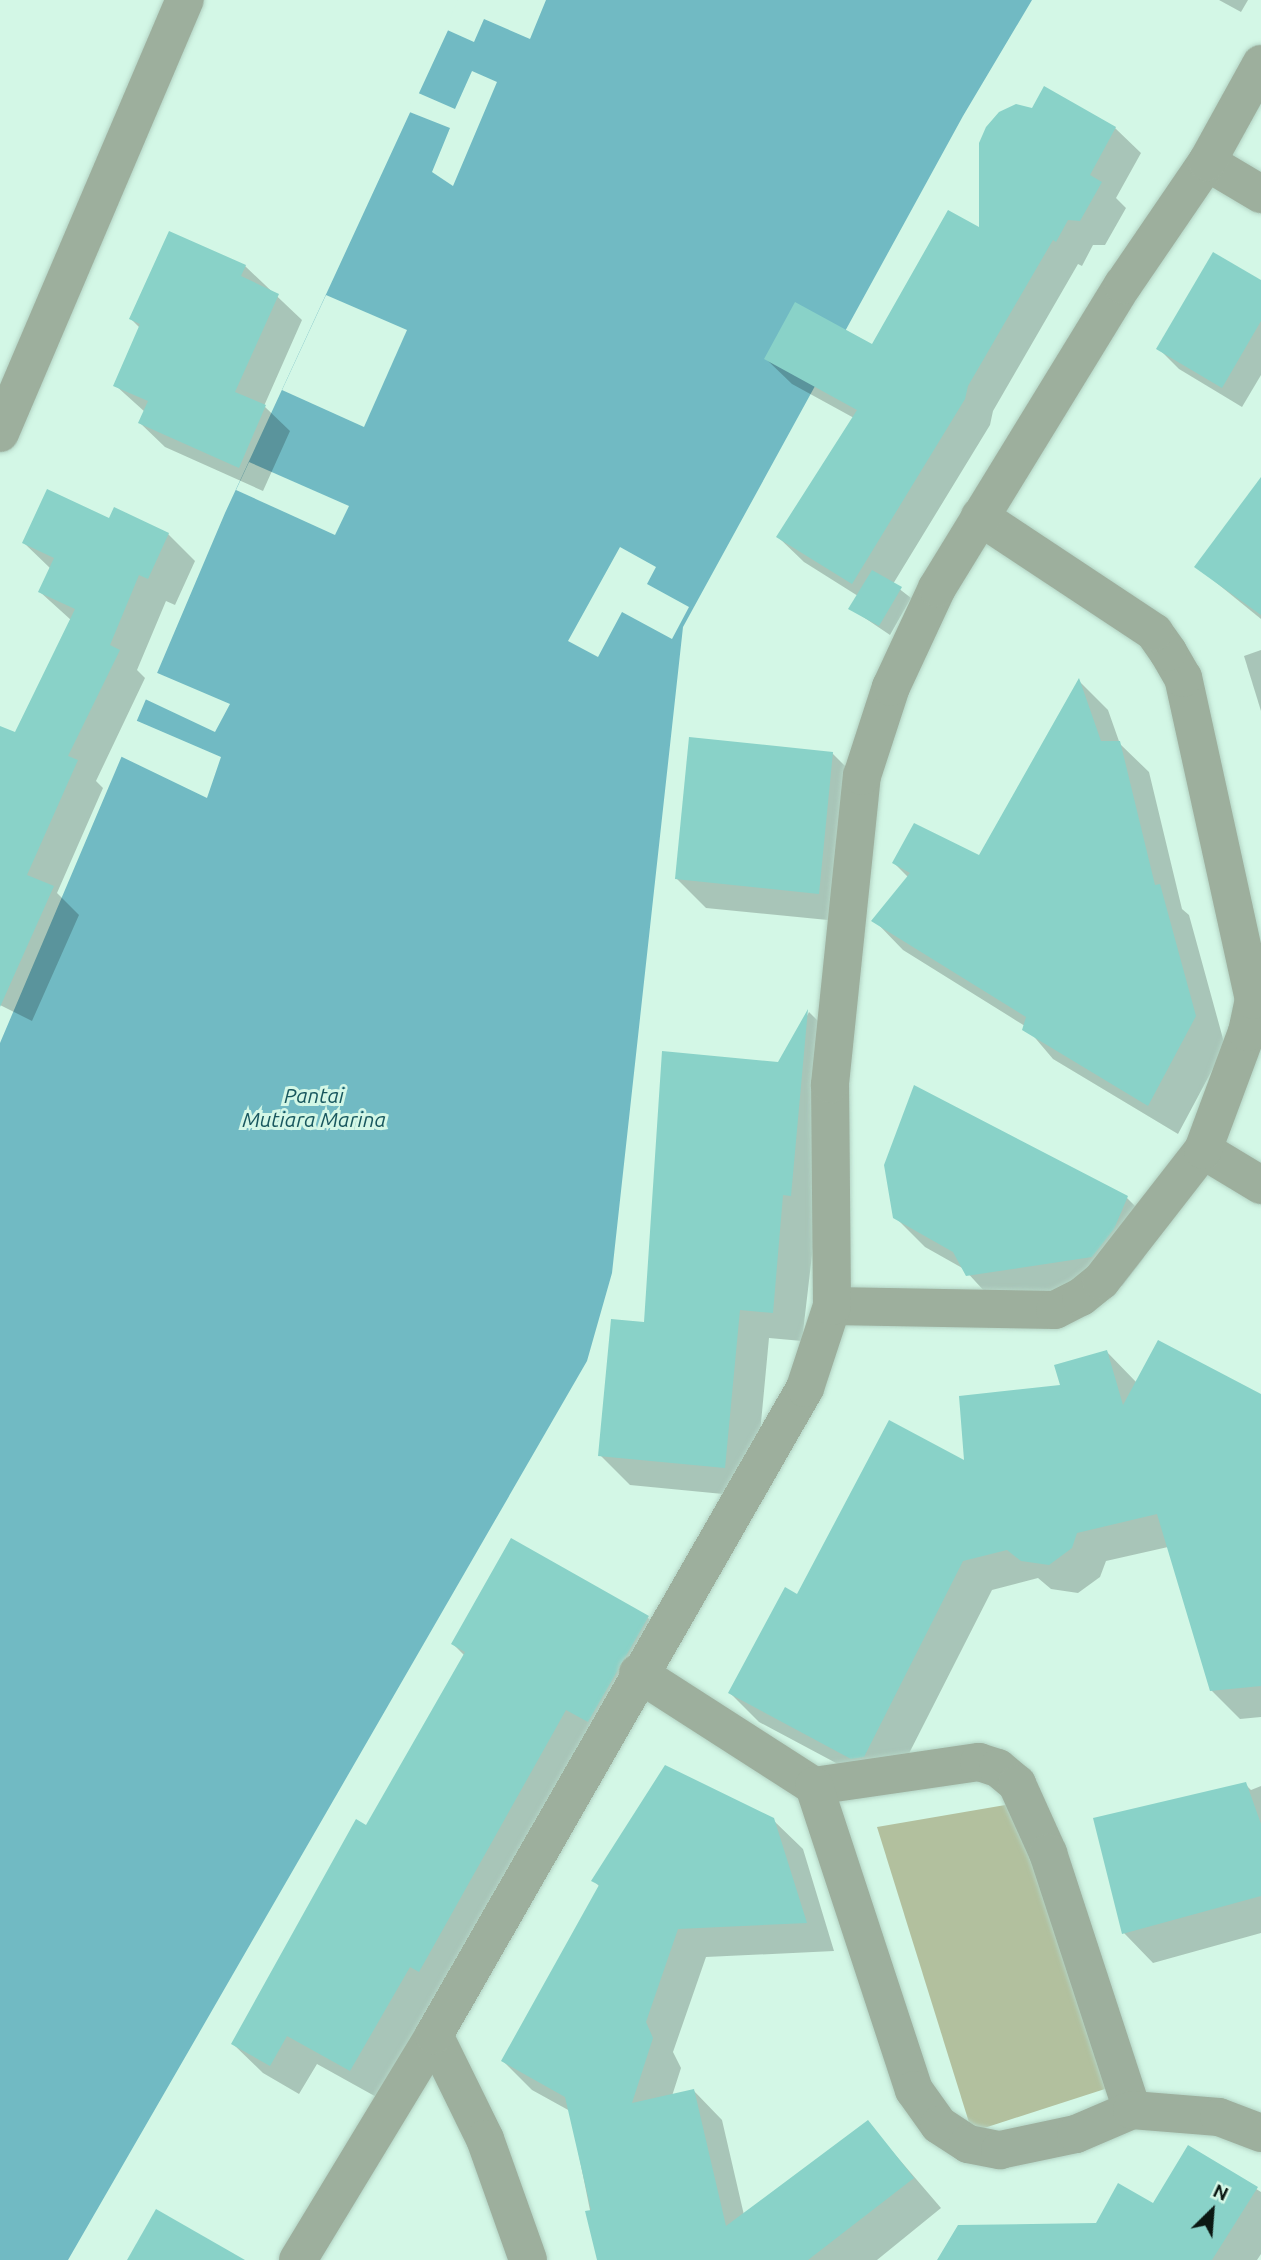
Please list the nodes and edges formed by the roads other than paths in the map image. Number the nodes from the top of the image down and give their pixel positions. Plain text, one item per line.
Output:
1 (186, 0) edge
2 (1261, 64) edge
3 (1207, 162) junction
4 (1261, 194) edge
5 (0, 433) edge
6 (981, 517) junction
7 (1203, 1150) junction
8 (1261, 1185) edge
9 (832, 1306) junction
10 (638, 1673) junction
11 (814, 1786) junction
12 (434, 2035) junction
13 (1132, 2110) junction
14 (1261, 2133) edge
15 (298, 2260) edge
16 (528, 2260) edge

1 - 5 street
2 - 3 street
3 - 4 street
3 - 6 street
6 - 7 street
6 - 9 street
7 - 8 street
7 - 9 street
9 - 10 street
10 - 11 street
10 - 12 street
11 - 13 street
11 - 13 street
12 - 15 street
12 - 16 street
13 - 14 street

